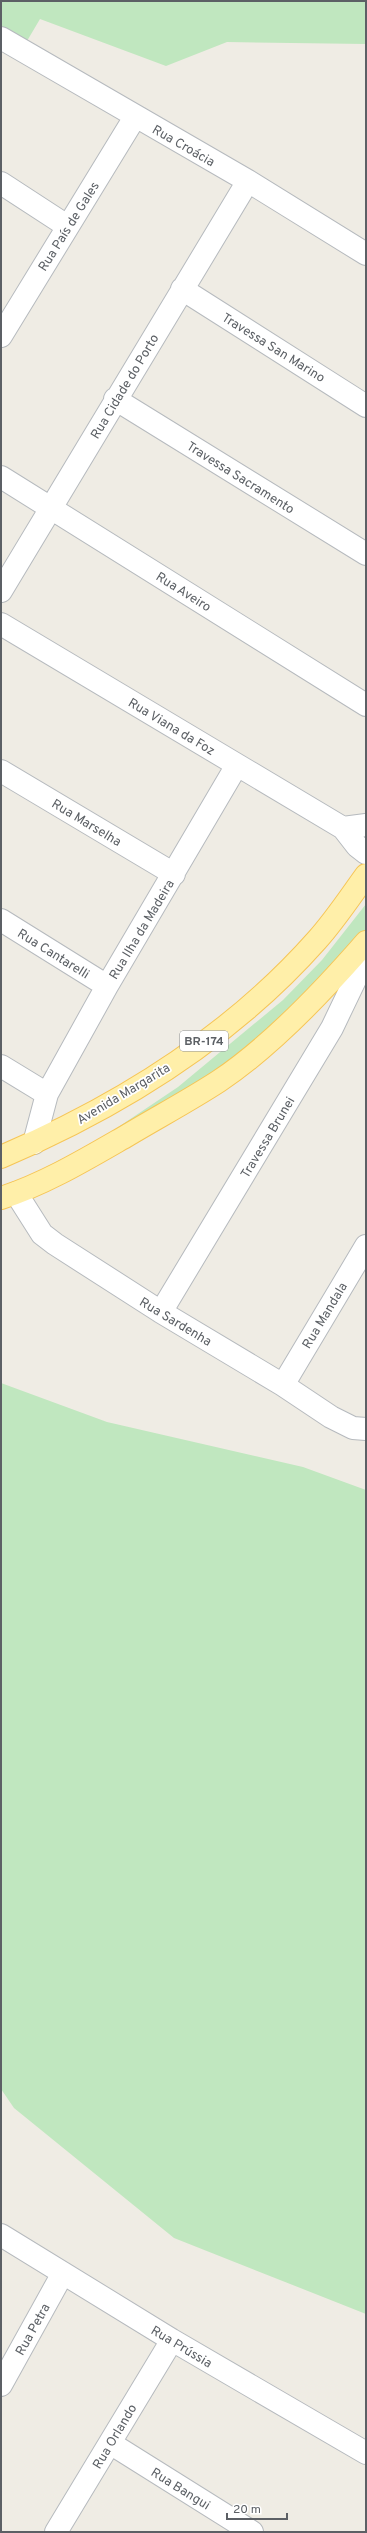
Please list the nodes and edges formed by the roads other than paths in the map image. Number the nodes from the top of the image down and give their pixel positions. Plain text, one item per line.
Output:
1 (1, 38) edge
2 (136, 117) junction
3 (248, 181) junction
4 (1, 183) edge
5 (67, 226) junction
6 (366, 254) edge
7 (182, 289) junction
8 (1, 334) edge
9 (115, 399) junction
10 (366, 406) edge
11 (1, 477) edge
12 (51, 507) junction
13 (366, 554) edge
14 (1, 591) edge
15 (1, 624) edge
16 (366, 705) edge
17 (237, 765) junction
18 (1, 771) edge
19 (366, 825) edge
20 (343, 828) junction
21 (366, 853) edge
22 (174, 874) junction
23 (366, 875) edge
24 (1, 920) edge
25 (366, 942) edge
26 (366, 957) edge
27 (107, 986) junction
28 (1, 1066) edge
29 (47, 1094) junction
30 (34, 1143) junction
31 (1, 1157) edge
32 (9, 1195) edge
33 (366, 1246) edge
34 (160, 1312) junction
35 (282, 1385) junction
36 (360, 1429) edge
37 (1, 2235) edge
38 (63, 2273) junction
39 (172, 2340) junction
40 (1, 2385) edge
41 (110, 2443) junction
42 (366, 2453) edge
43 (56, 2532) edge
44 (252, 2532) edge

1 - 2 street, Rua Croácia
2 - 3 street, Rua Croácia
2 - 5 street, Rua País de Gales
3 - 6 street, Rua Croácia
3 - 7 street, Rua Cidade do Porto
4 - 5 street
5 - 8 street, Rua País de Gales
7 - 9 street, Rua Cidade do Porto
7 - 10 street, Travessa San Marino
9 - 12 street, Rua Cidade do Porto
9 - 13 street, Travessa Sacramento
11 - 12 street, Rua Aveiro
12 - 14 street, Rua Cidade do Porto
12 - 16 street, Rua Aveiro
15 - 17 street, Rua Viana da Foz
17 - 20 street, Rua Viana da Foz
17 - 22 street, Rua Ilha da Madeira
18 - 22 street, Rua Marselha
19 - 20 street
20 - 21 street, Rua Viana da Foz
22 - 27 street, Rua Ilha da Madeira
23 - 30 main road, Avenida Margarita / BR-174
24 - 27 street, Rua Cantarelli
25 - 32 main road, BR-174
26 - 34 street, Travessa Brunei
27 - 29 street, Rua Ilha da Madeira
28 - 29 street
29 - 30 street, Rua Ilha da Madeira
30 - 31 main road, Avenida Margarita / BR-174
32 - 34 street, Rua Sardenha
33 - 35 street, Rua Mandala
34 - 35 street, Rua Sardenha
35 - 36 street, Rua Sardenha
37 - 38 street, Rua Prússia
38 - 39 street, Rua Prússia
38 - 40 street, Rua Petra
39 - 41 street, Rua Orlando
39 - 42 street, Rua Prússia
41 - 43 street, Rua Orlando
41 - 44 street, Rua Bangui

